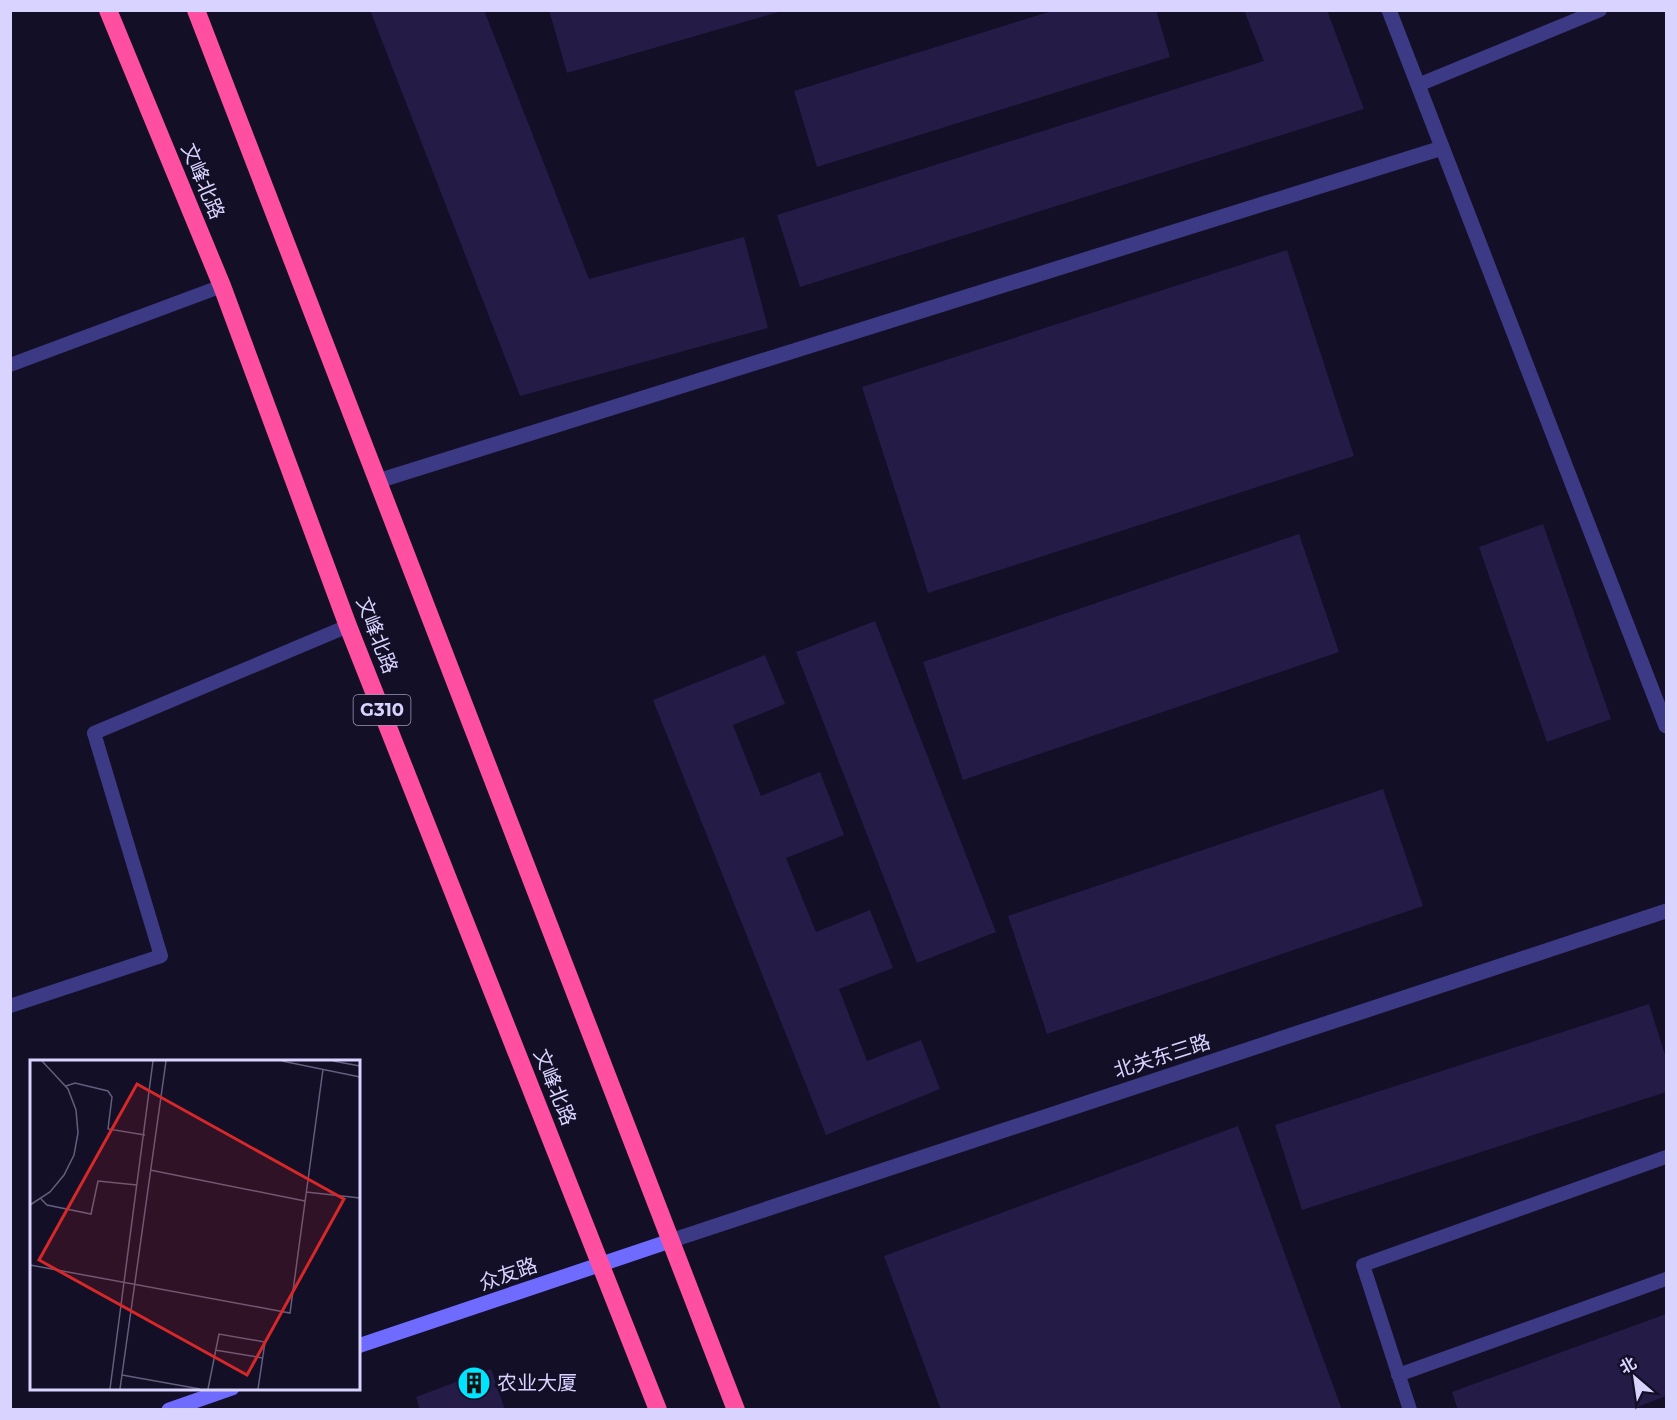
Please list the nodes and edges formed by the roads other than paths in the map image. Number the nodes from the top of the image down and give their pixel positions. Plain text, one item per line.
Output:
1 (108, 10) edge
2 (196, 10) edge
3 (1389, 10) edge
4 (1600, 10) edge
5 (1418, 85) junction
6 (1442, 148) junction
7 (222, 286) junction
8 (10, 365) edge
9 (378, 481) junction
10 (348, 626) junction
11 (1666, 726) edge
12 (1666, 911) edge
13 (10, 1006) edge
14 (1666, 1157) edge
15 (670, 1241) junction
16 (601, 1265) junction
17 (1666, 1279) edge
18 (360, 1345) edge
19 (1398, 1375) junction
20 (229, 1390) edge
21 (169, 1410) edge
22 (658, 1410) edge
23 (736, 1410) edge
24 (1410, 1410) edge

1 - 7 highway, 文峰北路 / G310
2 - 9 highway
3 - 5 street
4 - 5 lane
5 - 6 street
6 - 9 street
6 - 11 street
7 - 8 lane
7 - 10 highway, 文峰北路 / G310
9 - 15 highway
10 - 13 lane
10 - 16 highway, 文峰北路 / G310
12 - 15 street, 北关东三路
14 - 19 lane
15 - 16 street, 众友路
15 - 23 highway
16 - 18 street, 众友路
16 - 22 highway, 文峰北路 / G310
17 - 19 lane
19 - 24 lane
20 - 21 street

